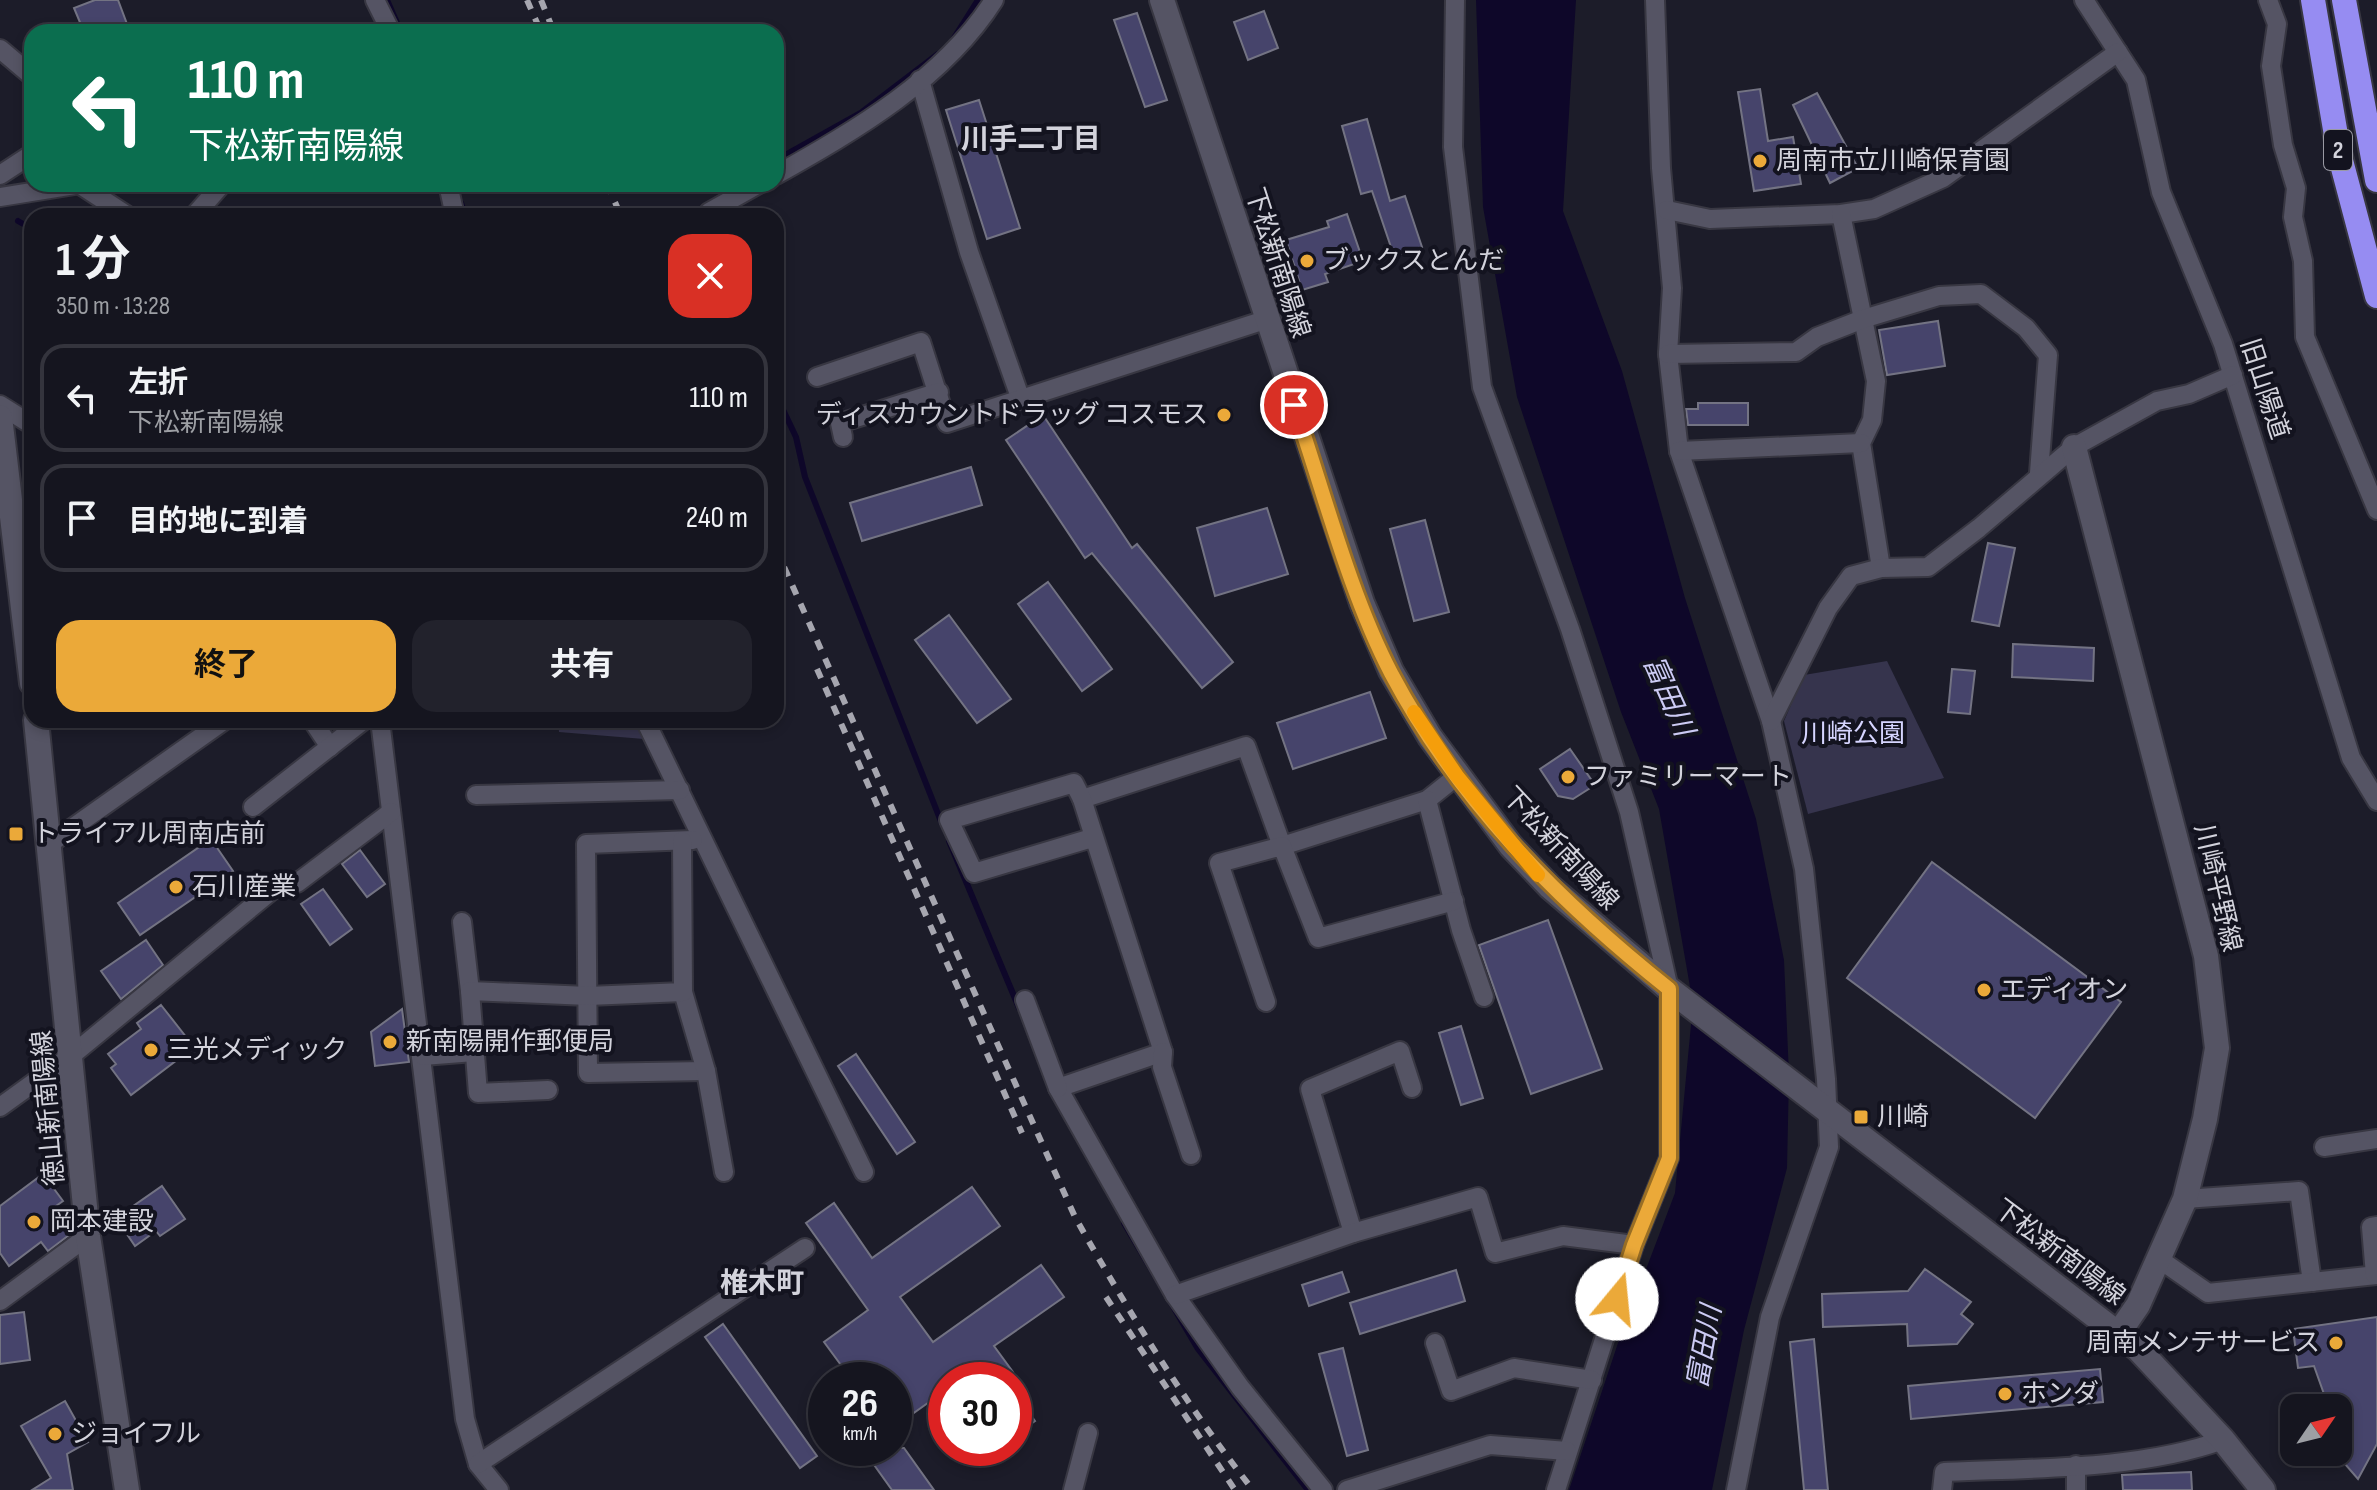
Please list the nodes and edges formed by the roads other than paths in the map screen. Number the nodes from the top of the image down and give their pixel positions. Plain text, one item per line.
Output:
1 (375, 0) edge
2 (994, 0) edge
3 (1162, 0) edge
4 (1455, 0) edge
5 (1655, 0) edge
6 (2084, 0) edge
7 (2268, 0) edge
8 (2313, 0) edge
9 (2344, 0) edge
10 (387, 24) edge
11 (0, 49) edge
12 (2118, 52) junction
13 (24, 69) edge
14 (920, 80) junction
15 (24, 159) edge
16 (784, 170) edge
17 (0, 175) edge
18 (2377, 180) edge
19 (31, 192) edge
20 (92, 192) edge
21 (215, 192) edge
22 (745, 192) edge
23 (0, 197) edge
24 (116, 208) edge
25 (201, 208) edge
26 (716, 208) edge
27 (1667, 210) junction
28 (1841, 214) junction
29 (2377, 296) edge
30 (1863, 319) junction
31 (1265, 320) junction
32 (1668, 354) junction
33 (2233, 375) junction
34 (817, 377) dead end
35 (939, 392) junction
36 (1021, 400) junction
37 (0, 405) edge
38 (0, 417) edge
39 (24, 420) edge
40 (843, 437) dead end
41 (1861, 443) junction
42 (2074, 447) junction
43 (1679, 451) junction
44 (2039, 473) junction
45 (2377, 510) edge
46 (1881, 568) junction
47 (24, 616) edge
48 (1771, 721) junction
49 (37, 728) edge
50 (214, 728) edge
51 (317, 728) edge
52 (354, 728) edge
53 (381, 728) edge
54 (649, 728) edge
55 (330, 747) junction
56 (1457, 776) junction
57 (680, 790) junction
58 (476, 795) dead end
59 (1082, 799) junction
60 (1427, 800) junction
61 (2377, 801) edge
62 (253, 807) dead end
63 (391, 812) junction
64 (1092, 838) junction
65 (704, 840) junction
66 (682, 841) junction
67 (51, 843) junction
68 (1282, 846) junction
69 (1454, 901) junction
70 (462, 922) dead end
71 (470, 991) junction
72 (683, 992) junction
73 (1677, 995) junction
74 (588, 996) junction
75 (1484, 997) dead end
76 (1025, 1000) dead end
77 (1266, 1002) dead end
78 (474, 1052) junction
79 (1163, 1052) junction
80 (72, 1055) junction
81 (423, 1056) junction
82 (706, 1071) junction
83 (1058, 1088) junction
84 (1412, 1088) dead end
85 (548, 1090) dead end
86 (1818, 1104) junction
87 (0, 1107) edge
88 (2377, 1139) edge
89 (2324, 1147) dead end
90 (1191, 1155) dead end
91 (724, 1172) dead end
92 (864, 1172) dead end
93 (2185, 1199) junction
94 (2377, 1226) edge
95 (1353, 1233) junction
96 (88, 1236) junction
97 (1634, 1245) junction
98 (805, 1248) dead end
99 (2159, 1259) junction
100 (2376, 1275) edge
101 (2312, 1282) junction
102 (1175, 1295) junction
103 (0, 1301) edge
104 (2118, 1334) junction
105 (1435, 1343) dead end
106 (1592, 1380) junction
107 (1088, 1433) dead end
108 (2223, 1440) junction
109 (1567, 1451) junction
110 (478, 1464) junction
111 (2076, 1465) junction
112 (127, 1490) edge
113 (499, 1490) edge
114 (1073, 1490) edge
115 (1323, 1490) edge
116 (1347, 1490) edge
117 (1556, 1490) edge
118 (1736, 1490) edge
119 (1942, 1490) edge
120 (2076, 1490) edge
121 (2263, 1490) edge

1 - 10 street
2 - 14 street
3 - 31 main road, 下松新南陽線
4 - 73 street
5 - 27 street
6 - 12 street, 旧山陽道
7 - 45 street
8 - 29 highway, 2
9 - 18 highway, 2
11 - 13 street
12 - 28 street
12 - 33 street, 旧山陽道
14 - 16 street
14 - 36 street
15 - 17 street
19 - 23 street
20 - 24 street
21 - 25 street
22 - 26 street
27 - 28 street
27 - 32 street
28 - 30 street
30 - 32 street
30 - 41 street
30 - 44 street
31 - 36 street
31 - 56 main road, 下松新南陽線
32 - 43 street
33 - 42 street
33 - 61 street, 旧山陽道
34 - 35 street
35 - 36 street
35 - 40 street
37 - 39 street
38 - 47 main road
41 - 43 street
41 - 46 street
42 - 44 street
42 - 93 main road, 川崎平野線
43 - 48 street
44 - 46 street
46 - 48 street
48 - 86 street
49 - 67 main road, 徳山新南陽線
50 - 67 street
51 - 55 street
52 - 55 street
53 - 63 street
54 - 57 street
55 - 62 street
56 - 60 street
56 - 73 main road, 下松新南陽線
57 - 58 street
57 - 65 street
59 - 64 street
59 - 64 street
59 - 68 street
60 - 68 street
60 - 69 street
63 - 80 street
63 - 81 street
64 - 79 street
65 - 66 street
65 - 92 street
66 - 72 street
66 - 74 street
67 - 80 main road, 徳山新南陽線
68 - 69 street
68 - 77 street
69 - 75 street
70 - 71 street
71 - 74 street
71 - 78 street
72 - 74 street
72 - 82 street
73 - 86 main road, 下松新南陽線
73 - 97 street
74 - 82 street
76 - 83 street
78 - 81 street
78 - 85 street
79 - 83 street
79 - 90 street
80 - 87 street
80 - 96 main road, 徳山新南陽線
81 - 110 street
82 - 91 street
83 - 102 street
84 - 95 street
86 - 104 main road, 下松新南陽線
86 - 118 street
88 - 89 street
93 - 99 main road, 川崎平野線
93 - 101 street
94 - 100 street
95 - 97 street
95 - 102 street
96 - 103 street
96 - 112 main road, 徳山新南陽線
97 - 106 street
98 - 110 street
99 - 101 street
99 - 104 main road, 川崎平野線
100 - 101 street
102 - 115 street
104 - 108 main road, 下松新南陽線
105 - 106 street
106 - 109 street
107 - 114 street
108 - 111 street
108 - 121 main road, 下松新南陽線
109 - 116 street
109 - 117 street
110 - 113 street
111 - 119 street
111 - 120 street

